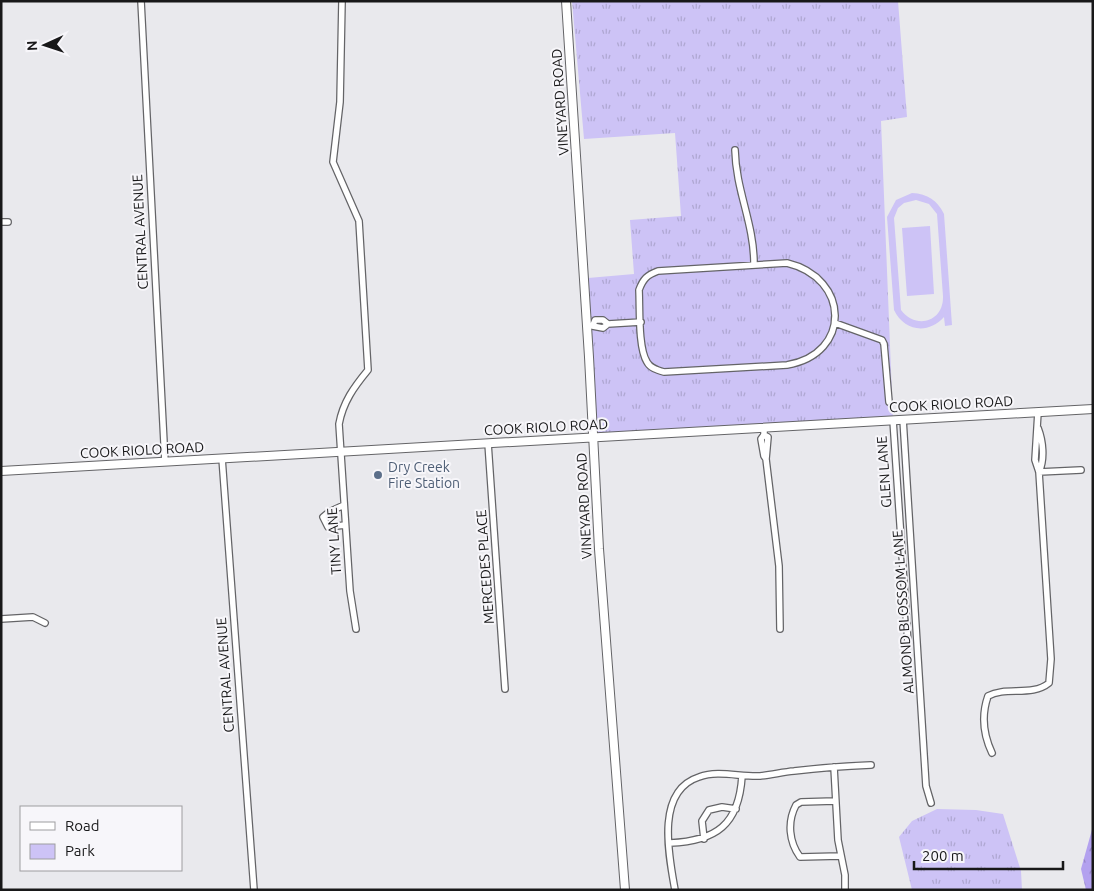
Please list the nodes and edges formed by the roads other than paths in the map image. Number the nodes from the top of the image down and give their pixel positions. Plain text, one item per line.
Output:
1 (141, 1) edge
2 (342, 1) edge
3 (566, 1) edge
4 (735, 150) dead end
5 (754, 264) junction
6 (641, 322) junction
7 (835, 323) junction
8 (590, 325) junction
9 (889, 402) dead end
10 (1093, 409) edge
11 (1038, 412) junction
12 (903, 419) junction
13 (893, 420) junction
14 (764, 431) junction
15 (593, 437) junction
16 (488, 443) junction
17 (341, 451) junction
18 (222, 458) junction
19 (165, 462) junction
20 (1081, 470) dead end
21 (1, 471) edge
22 (1039, 472) junction
23 (344, 506) junction
24 (345, 525) junction
25 (1, 618) edge
26 (45, 623) dead end
27 (356, 629) dead end
28 (780, 629) dead end
29 (908, 643) dead end
30 (505, 689) dead end
31 (992, 753) dead end
32 (871, 765) dead end
33 (834, 767) junction
34 (742, 776) junction
35 (836, 800) junction
36 (931, 803) dead end
37 (736, 809) junction
38 (704, 839) junction
39 (670, 843) junction
40 (840, 856) junction
41 (254, 890) edge
42 (625, 890) edge
43 (675, 890) edge
44 (845, 890) edge

1 - 19 street, CENTRAL AVENUE
2 - 17 street, TINY LANE
3 - 8 street, VINEYARD ROAD
4 - 5 street
5 - 6 street
5 - 7 street
6 - 7 street
6 - 8 street
7 - 9 street
8 - 15 street, VINEYARD ROAD
10 - 11 street, COOK RIOLO ROAD
11 - 12 street, COOK RIOLO ROAD
11 - 22 street
12 - 13 street, COOK RIOLO ROAD
12 - 36 street, ALMOND BLOSSOM LANE
13 - 14 street, COOK RIOLO ROAD
13 - 29 street, GLEN LANE
14 - 15 street, COOK RIOLO ROAD
14 - 28 street
15 - 16 street, COOK RIOLO ROAD
15 - 42 street, VINEYARD ROAD
16 - 17 street, COOK RIOLO ROAD
16 - 30 street, MERCEDES PLACE
17 - 18 street, COOK RIOLO ROAD
17 - 23 street, TINY LANE
18 - 19 street, COOK RIOLO ROAD
18 - 41 street, CENTRAL AVENUE
19 - 21 street, COOK RIOLO ROAD
20 - 22 street
22 - 31 street
23 - 24 street, TINY LANE
23 - 24 street
24 - 27 street, TINY LANE
25 - 26 street
32 - 33 street
33 - 34 street
33 - 35 street
34 - 37 street
34 - 39 street
35 - 40 street
35 - 40 street
37 - 38 street
37 - 38 street
38 - 39 street
39 - 43 street
40 - 44 street

